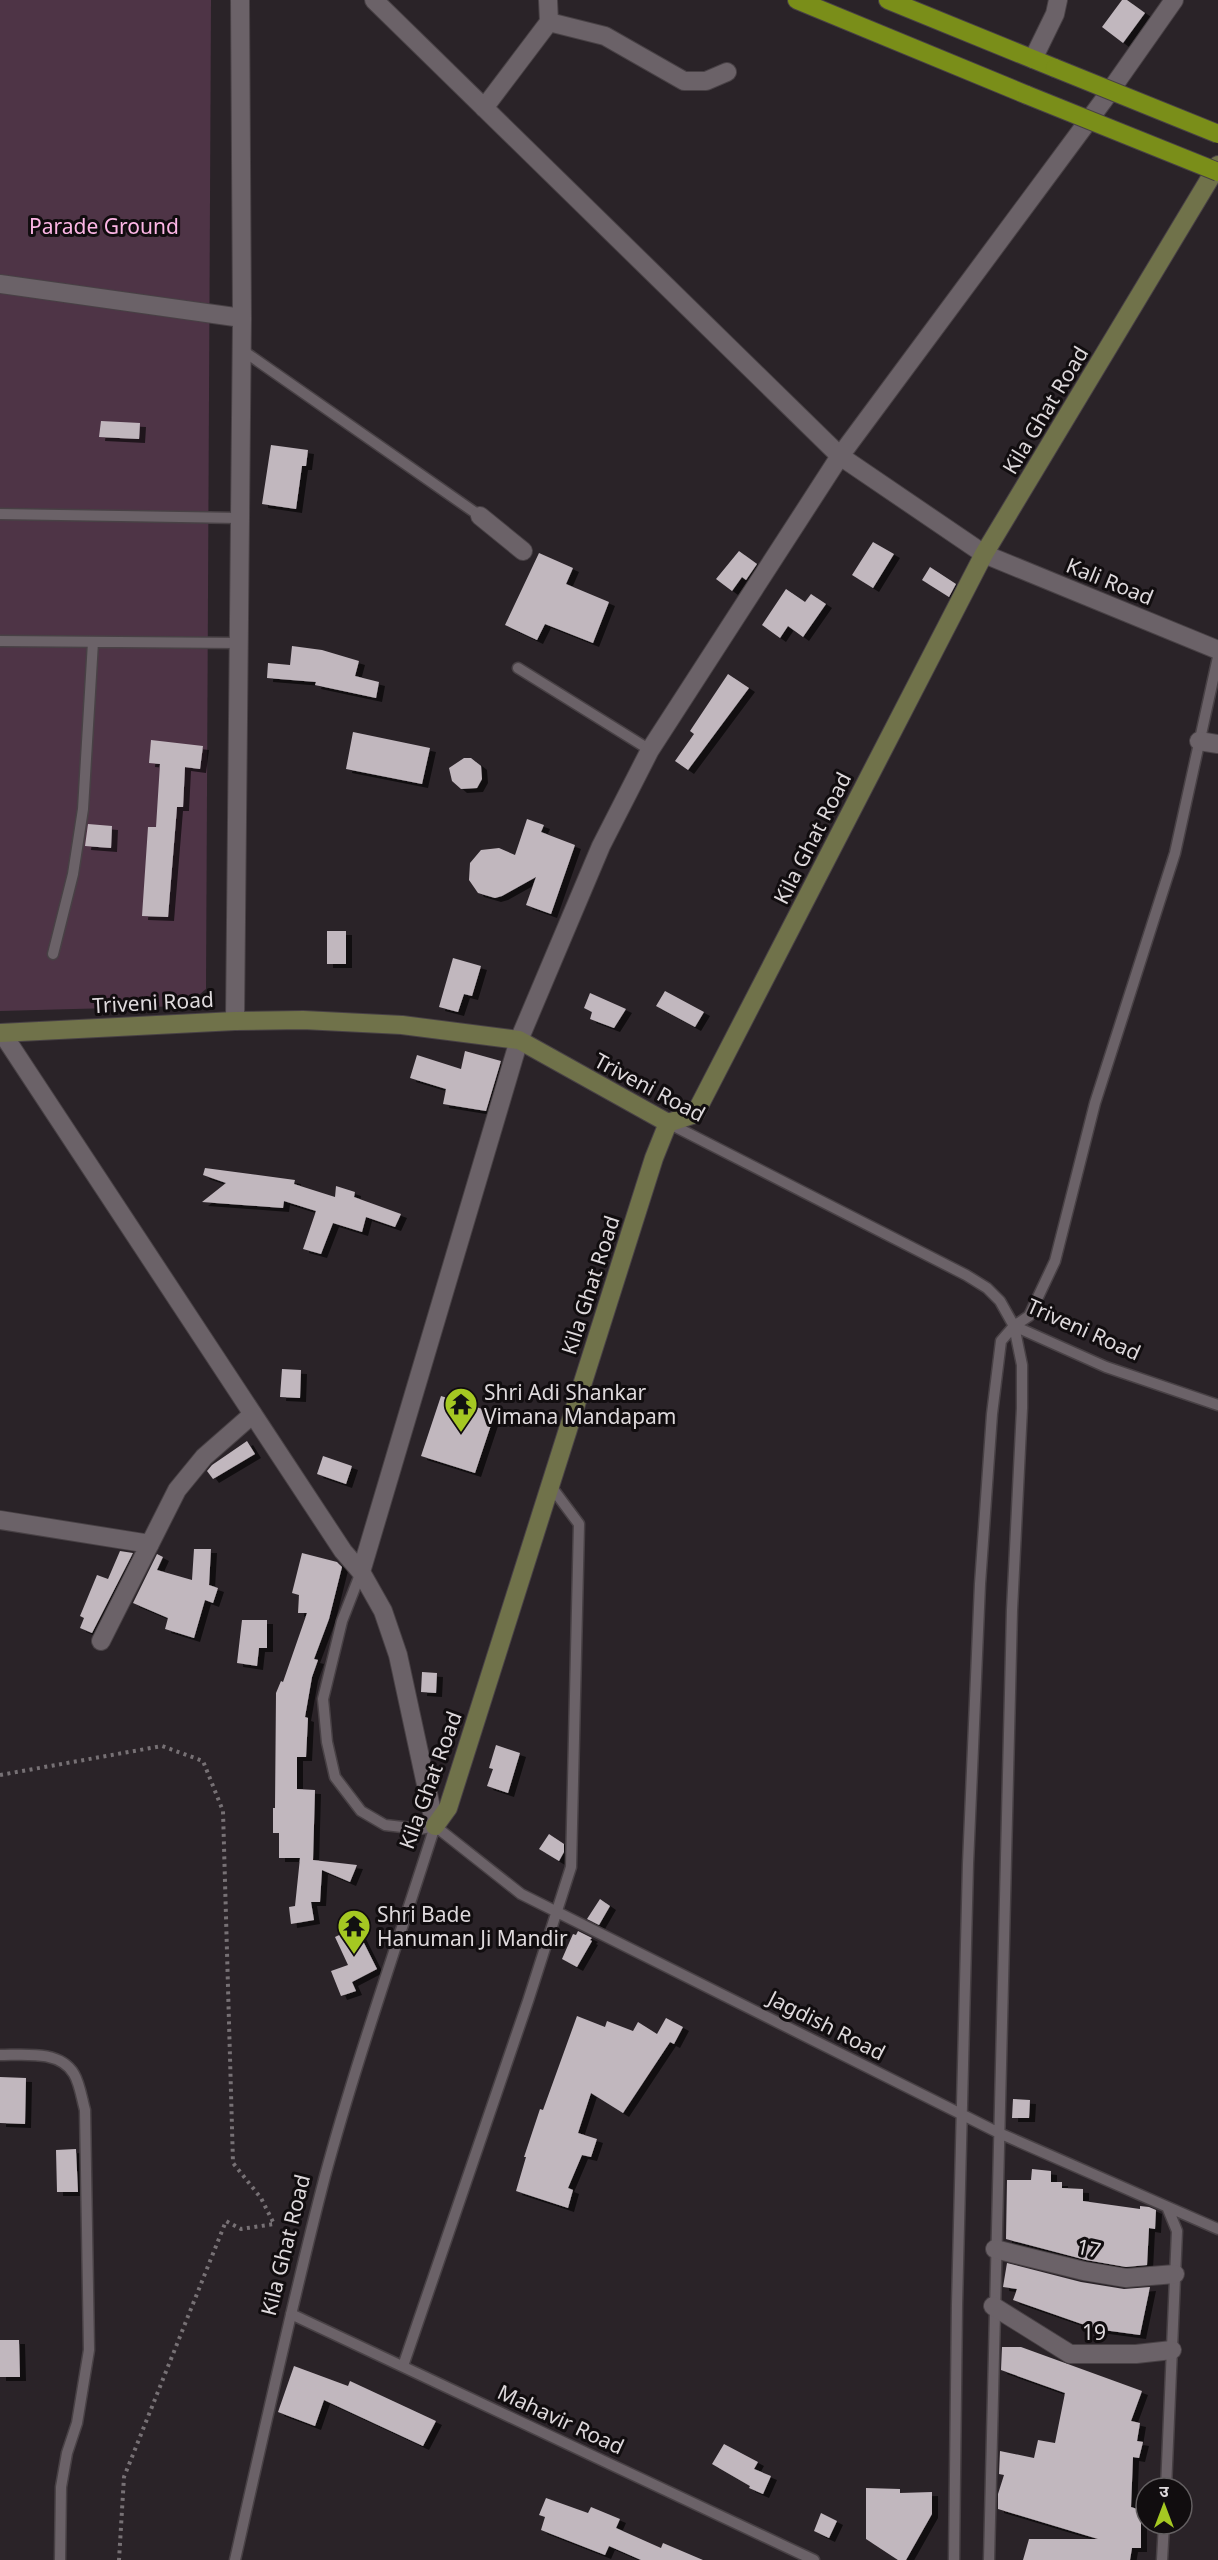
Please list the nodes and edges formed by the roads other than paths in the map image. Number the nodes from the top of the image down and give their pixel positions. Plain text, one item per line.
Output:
1 (240, 0) edge
2 (374, 0) edge
3 (548, 0) edge
4 (797, 0) edge
5 (888, 0) edge
6 (1058, 0) edge
7 (1174, 0) edge
8 (549, 22) junction
9 (1033, 59) junction
10 (727, 72) dead end
11 (484, 108) junction
12 (1218, 134) edge
13 (1218, 165) edge
14 (1218, 172) edge
15 (0, 284) edge
16 (242, 318) junction
17 (242, 351) junction
18 (840, 456) junction
19 (0, 514) edge
20 (480, 516) joint
21 (240, 518) junction
22 (523, 551) dead end
23 (984, 555) junction
24 (0, 641) edge
25 (93, 642) junction
26 (238, 643) junction
27 (1218, 650) edge
28 (1218, 657) edge
29 (518, 668) dead end
30 (1199, 741) junction
31 (1218, 744) edge
32 (650, 750) junction
33 (53, 954) dead end
34 (235, 1021) junction
35 (1, 1033) edge
36 (519, 1040) junction
37 (669, 1123) junction
38 (1014, 1326) junction
39 (1218, 1405) edge
40 (253, 1414) junction
41 (550, 1485) junction
42 (0, 1520) edge
43 (150, 1544) junction
44 (361, 1572) junction
45 (102, 1641) dead end
46 (435, 1826) junction
47 (558, 1911) junction
48 (0, 2055) edge
49 (962, 2114) junction
50 (999, 2133) junction
51 (1168, 2209) junction
52 (1218, 2229) edge
53 (995, 2249) junction
54 (1175, 2274) junction
55 (993, 2306) junction
56 (291, 2314) junction
57 (1172, 2350) junction
58 (403, 2366) junction
59 (1167, 2476) edge
60 (1163, 2536) edge
61 (60, 2560) edge
62 (235, 2560) edge
63 (814, 2560) edge
64 (954, 2560) edge
65 (989, 2560) edge
66 (1162, 2560) edge

1 - 16 street
2 - 11 street, Kali Road
3 - 8 street
4 - 14 highway, bridge
5 - 9 highway
6 - 9 street
7 - 18 street
8 - 10 street
8 - 11 street
9 - 12 highway, bridge
11 - 18 street, Kali Road
13 - 23 main road, Kila Ghat Road
15 - 16 street
16 - 17 street
17 - 20 lane
17 - 21 street
18 - 23 street, Kali Road
18 - 32 street
19 - 21 lane
20 - 22 street
21 - 26 street
23 - 27 street, Kali Road
23 - 37 main road, Kila Ghat Road
24 - 25 lane
25 - 26 lane
25 - 33 lane
26 - 34 street
28 - 30 lane
29 - 32 lane
30 - 31 street
30 - 38 lane
32 - 36 street
34 - 35 main road, Triveni Road
34 - 36 main road, Triveni Road
35 - 40 street
36 - 37 main road, Triveni Road
36 - 44 street
37 - 38 lane, Triveni Road
37 - 41 main road, Kila Ghat Road
38 - 39 lane, Triveni Road
38 - 49 lane
38 - 50 lane
40 - 43 street
40 - 44 street
41 - 46 main road, Kila Ghat Road
41 - 47 lane
42 - 43 street
43 - 45 street
44 - 46 street
44 - 46 lane
46 - 47 lane, Jagdish Road
46 - 56 lane, Kila Ghat Road
47 - 49 lane, Jagdish Road
47 - 58 lane
48 - 61 lane
49 - 50 lane, Jagdish Road
49 - 64 lane
50 - 51 lane, Jagdish Road
50 - 53 lane
51 - 52 lane, Jagdish Road
51 - 54 lane
53 - 54 street, 17
53 - 55 lane
54 - 57 lane
55 - 57 street, 19
55 - 65 lane
56 - 58 lane, Mahavir Road
56 - 62 lane, Kila Ghat Road
57 - 59 lane
58 - 63 lane, Mahavir Road
60 - 66 lane

